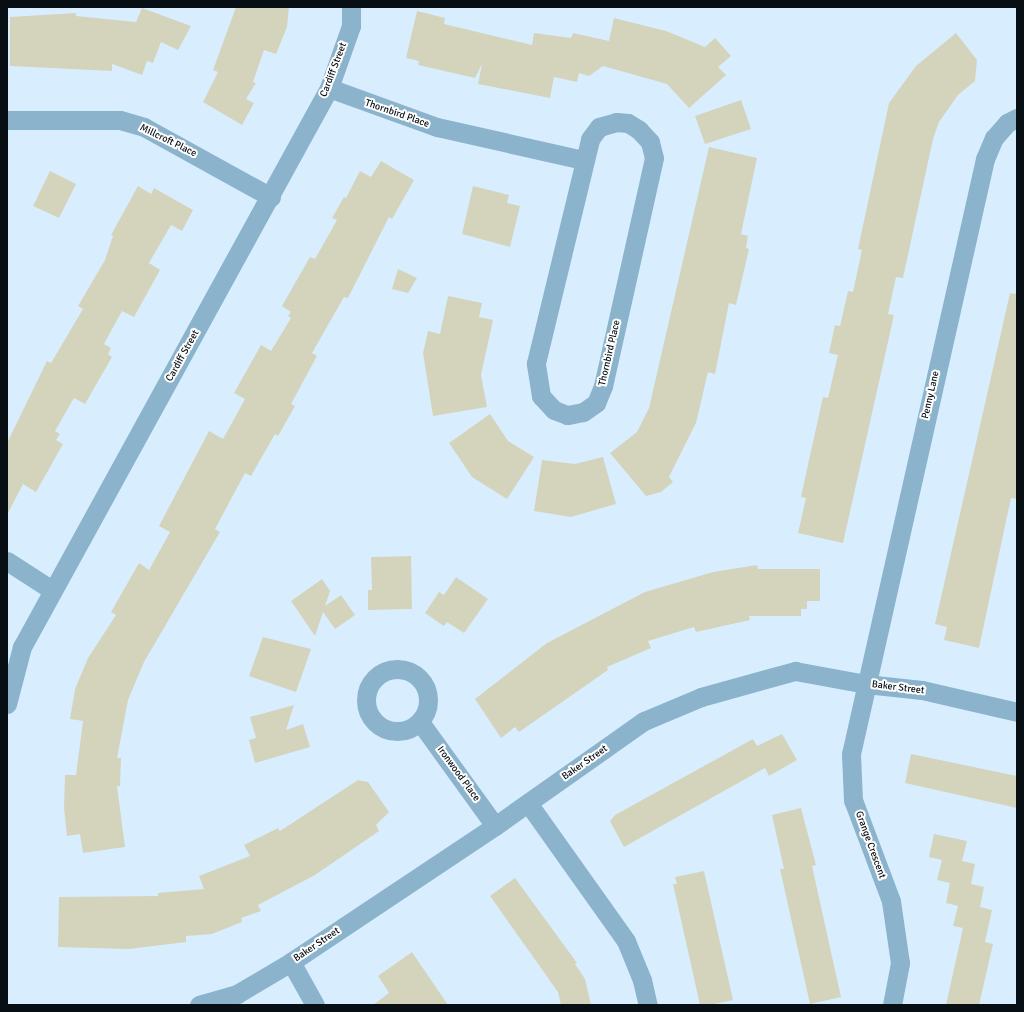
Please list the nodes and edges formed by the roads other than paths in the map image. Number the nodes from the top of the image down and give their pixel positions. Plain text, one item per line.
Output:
1 (351, 7) edge
2 (330, 88) junction
3 (1017, 118) edge
4 (7, 120) edge
5 (584, 160) junction
6 (271, 197) junction
7 (7, 561) edge
8 (52, 590) junction
9 (866, 684) junction
10 (7, 704) edge
11 (1017, 712) edge
12 (420, 722) dead end
13 (528, 803) junction
14 (495, 826) junction
15 (291, 962) junction
16 (199, 1005) edge
17 (315, 1005) edge
18 (648, 1005) edge
19 (892, 1005) edge

1 - 2 street, Cardiff Street
2 - 5 street, Thornbird Place
2 - 6 street, Cardiff Street
3 - 9 street, Penny Lane
4 - 6 street, Millcroft Place
5 - 5 street, Thornbird Place
6 - 8 street, Cardiff Street
7 - 8 street
8 - 10 street, Cardiff Street
9 - 11 street, Baker Street
9 - 13 street, Baker Street
9 - 19 street, Grange Crescent
12 - 14 street, Ironwood Place
13 - 14 street, Baker Street
13 - 18 street
14 - 15 street, Baker Street
15 - 16 street, Baker Street
15 - 17 street

